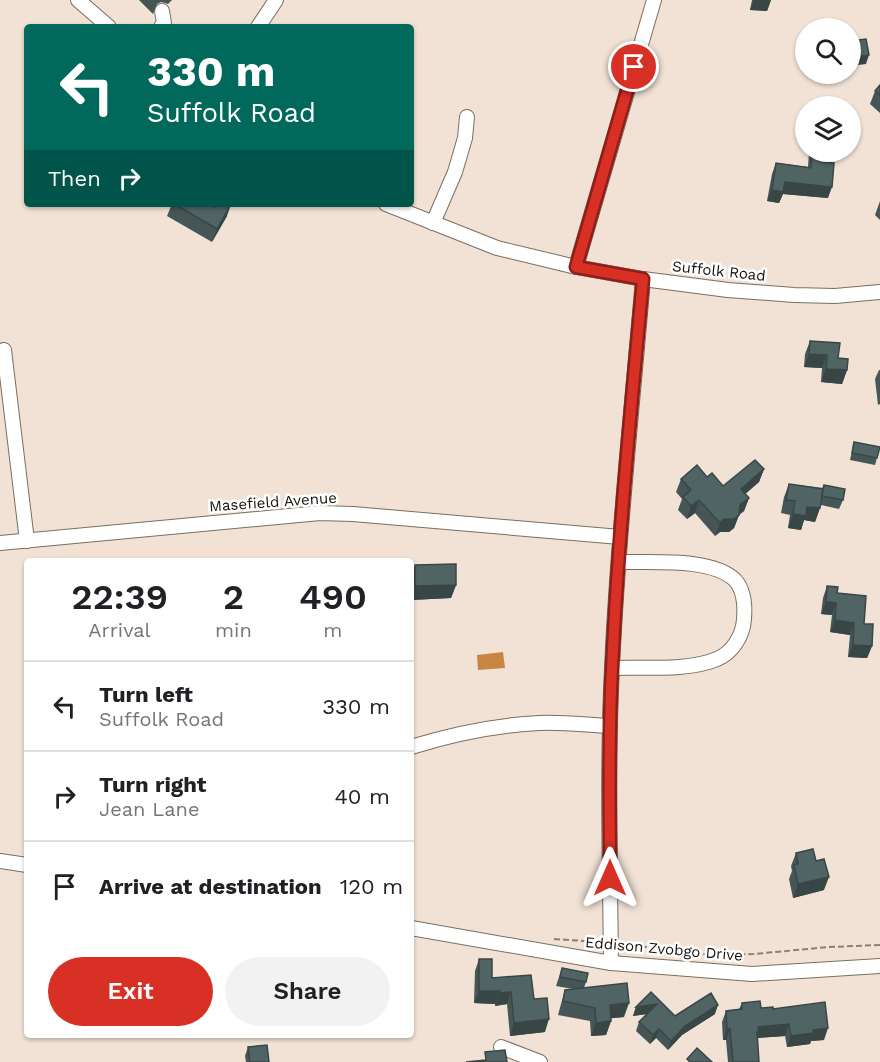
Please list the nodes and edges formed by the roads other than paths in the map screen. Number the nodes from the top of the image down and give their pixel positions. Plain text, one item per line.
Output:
1 (276, 0) edge
2 (654, 0) edge
3 (86, 2) edge
4 (162, 10) dead end
5 (106, 24) edge
6 (163, 24) edge
7 (260, 24) edge
8 (467, 117) dead end
9 (393, 207) edge
10 (433, 223) junction
11 (576, 267) junction
12 (643, 279) junction
13 (880, 292) edge
14 (4, 350) dead end
15 (620, 537) junction
16 (27, 541) junction
17 (0, 543) edge
18 (619, 562) junction
19 (612, 668) junction
20 (610, 726) junction
21 (414, 746) edge
22 (0, 861) edge
23 (24, 865) edge
24 (414, 929) edge
25 (611, 963) junction
26 (880, 966) edge
27 (501, 1047) dead end
28 (540, 1062) edge

1 - 7 street
2 - 11 street
3 - 5 street
4 - 6 street
8 - 10 street
9 - 10 street, Suffolk Road
10 - 11 street, Suffolk Road
11 - 12 street, Suffolk Road
12 - 13 street, Suffolk Road
12 - 15 street
14 - 16 street
15 - 16 street, Masefield Avenue
15 - 18 street
16 - 17 street, Masefield Avenue
18 - 19 street
18 - 19 street
19 - 20 street
20 - 21 street
20 - 25 street
22 - 23 street
24 - 25 street, Eddison Zvobgo Drive
25 - 26 street, Eddison Zvobgo Drive
27 - 28 street

